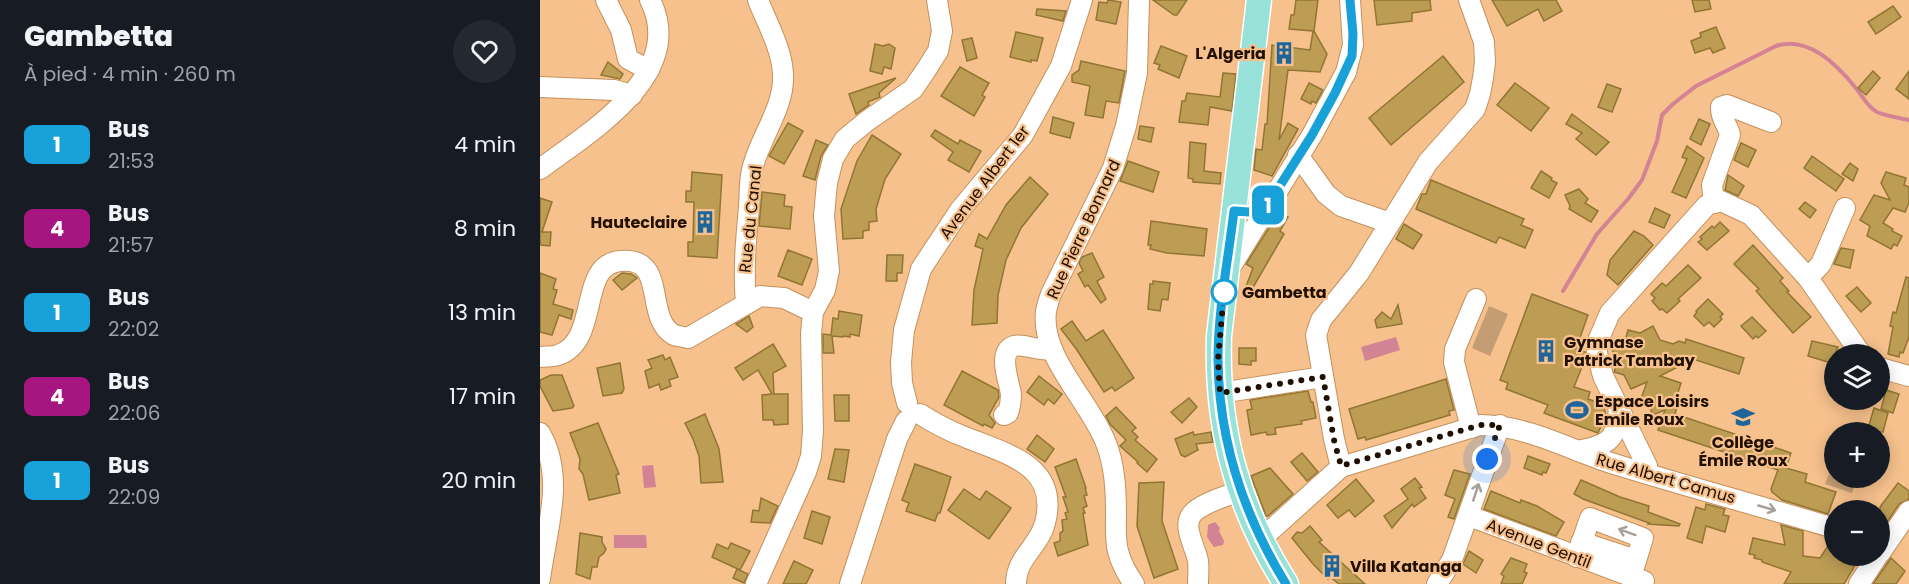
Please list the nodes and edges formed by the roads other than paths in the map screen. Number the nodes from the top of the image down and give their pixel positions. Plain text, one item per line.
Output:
1 (606, 0) edge
2 (650, 0) edge
3 (758, 0) edge
4 (937, 0) edge
5 (1082, 0) edge
6 (1139, 0) edge
7 (1259, 0) edge
8 (1350, 0) edge
9 (1469, 0) edge
10 (649, 70) junction
11 (540, 87) edge
12 (632, 95) junction
13 (1771, 122) dead end
14 (1298, 155) junction
15 (540, 170) edge
16 (1714, 203) junction
17 (1267, 206) junction
18 (1845, 208) dead end
19 (1234, 211) junction
20 (1390, 223) junction
21 (1227, 273) junction
22 (1808, 278) junction
23 (1476, 299) dead end
24 (746, 304) junction
25 (813, 312) junction
26 (1853, 344) edge
27 (1052, 349) junction
28 (540, 357) edge
29 (1890, 371) edge
30 (1909, 376) edge
31 (1323, 377) junction
32 (1220, 393) junction
33 (911, 413) junction
34 (1004, 415) dead end
35 (1500, 425) junction
36 (1471, 428) junction
37 (540, 433) edge
38 (1618, 436) junction
39 (1576, 451) junction
40 (1612, 463) junction
41 (1341, 466) junction
42 (1646, 473) junction
43 (1239, 491) junction
44 (1909, 512) edge
45 (1469, 516) junction
46 (1824, 525) edge
47 (1890, 537) edge
48 (1260, 540) junction
49 (1579, 550) junction
50 (1870, 566) edge
51 (540, 579) edge
52 (756, 584) edge
53 (850, 584) edge
54 (1016, 584) edge
55 (1134, 584) edge
56 (1198, 584) edge
57 (1286, 584) edge
58 (1437, 584) edge
59 (1859, 584) edge

1 - 10 street
2 - 10 street
3 - 24 street, Rue du Canal
4 - 25 street
5 - 33 street, Avenue Albert 1er
6 - 27 street, Rue Pierre Bonnard
7 - 19 main road
8 - 14 street
9 - 20 street
10 - 12 street
11 - 12 street
12 - 15 street
13 - 16 street
14 - 17 street
14 - 20 street
16 - 22 street
16 - 38 street
17 - 19 street
17 - 21 street
18 - 22 street
19 - 21 main road
20 - 31 street
21 - 32 main road
22 - 26 street
23 - 36 street
24 - 25 street
24 - 28 street
25 - 52 street
27 - 34 street
27 - 55 street, Rue Pierre Bonnard
29 - 30 street
31 - 32 street
31 - 41 street
32 - 43 main road
33 - 53 street
33 - 54 street
35 - 36 street
35 - 39 street, Rue Albert Camus
45 -> 35 street
36 - 41 street
37 - 51 street
38 - 39 street
38 - 40 street
38 - 42 street
39 - 40 street, Rue Albert Camus
40 - 42 street, Rue Albert Camus
41 - 48 street
42 -> 46 street, Rue Albert Camus
43 - 48 main road
43 - 56 street
44 - 47 street
45 - 49 street, Avenue Gentil
45 - 58 street
48 - 57 main road
49 -> 49 street, Avenue Gentil
50 - 59 street

